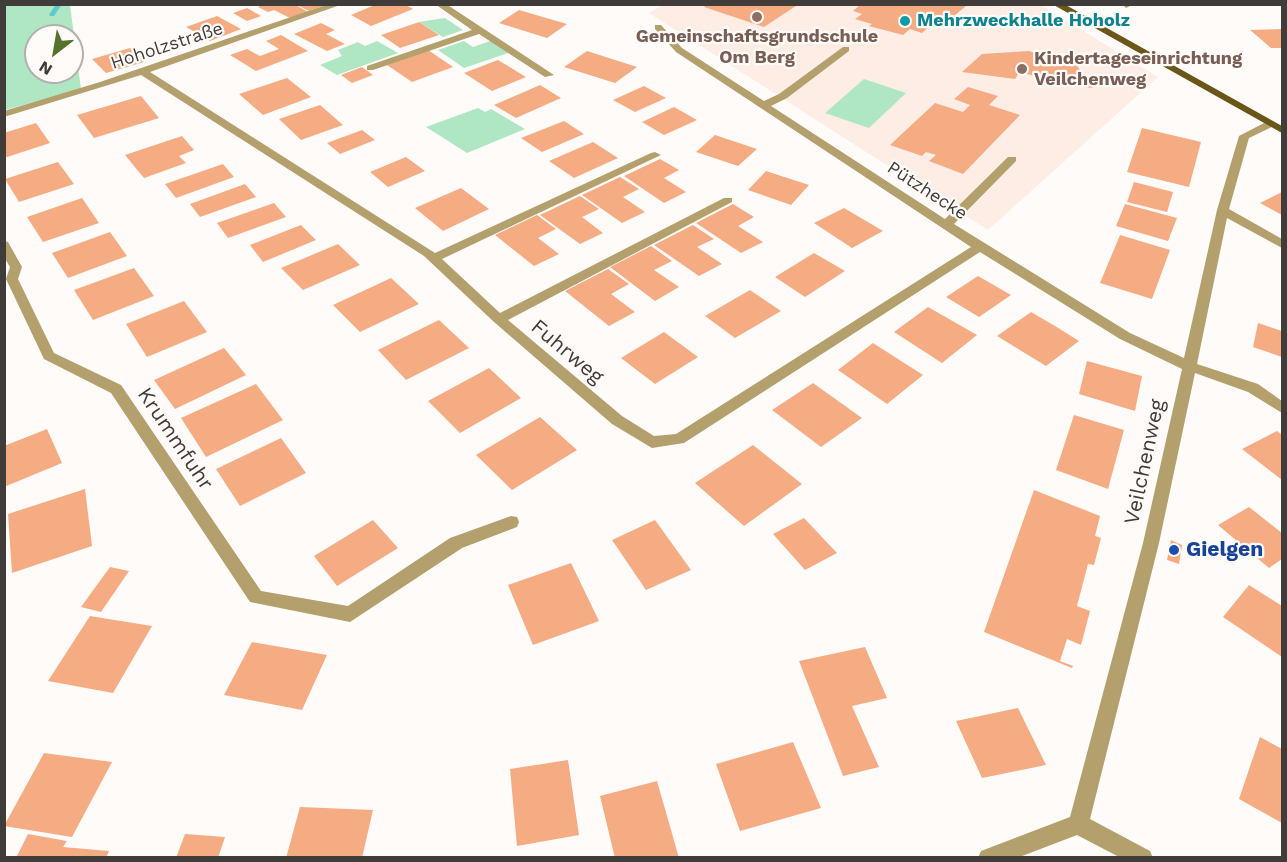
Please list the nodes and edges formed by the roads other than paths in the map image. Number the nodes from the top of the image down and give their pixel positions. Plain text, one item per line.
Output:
1 (339, 4) edge
2 (439, 4) edge
3 (1056, 4) edge
4 (658, 27) dead end
5 (480, 30) junction
6 (846, 49) dead end
7 (370, 68) dead end
8 (143, 72) junction
9 (549, 75) dead end
10 (765, 105) junction
11 (4, 114) edge
12 (1270, 124) junction
13 (1282, 130) edge
14 (655, 155) dead end
15 (1012, 159) dead end
16 (728, 200) dead end
17 (1223, 210) junction
18 (946, 225) junction
19 (1282, 244) edge
20 (4, 245) edge
21 (980, 247) junction
22 (434, 258) junction
23 (499, 319) junction
24 (1188, 366) junction
25 (1282, 408) edge
26 (511, 522) dead end
27 (1078, 824) junction
28 (988, 858) edge
29 (1143, 858) edge

1 - 8 street, Hoholzstraße
2 - 5 street
3 - 12 main road
4 - 10 street, Pützhecke
5 - 7 street
5 - 9 street
6 - 10 street
8 - 11 street, Hoholzstraße
8 - 22 street, Fuhrweg
10 - 18 street, Pützhecke
12 - 13 main road
12 - 17 street, Veilchenweg
14 - 22 street
15 - 18 street
16 - 23 street
17 - 19 street
17 - 24 street, Veilchenweg
18 - 21 street, Pützhecke
20 - 26 street, Krummfuhr
21 - 23 street, Fuhrweg
21 - 24 street, Pützhecke
22 - 23 street, Fuhrweg
24 - 25 street, Pützhecke
24 - 27 street, Veilchenweg
27 - 28 street
27 - 29 street

